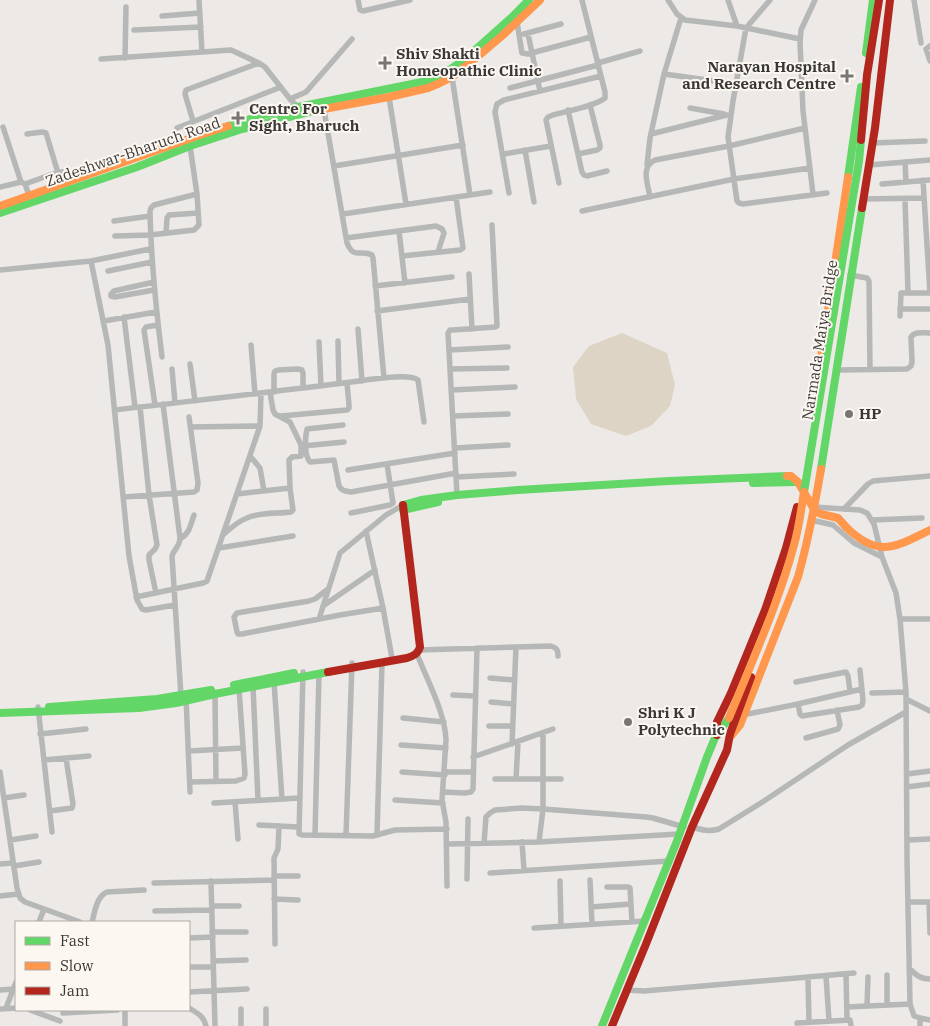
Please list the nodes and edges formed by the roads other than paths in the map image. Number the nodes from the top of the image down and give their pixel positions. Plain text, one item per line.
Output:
1 (199, 0) edge
2 (358, 0) edge
3 (410, 0) edge
4 (529, 0) edge
5 (540, 0) edge
6 (582, 0) edge
7 (668, 0) edge
8 (728, 0) edge
9 (770, 0) edge
10 (815, 0) edge
11 (873, 0) edge
12 (879, 0) edge
13 (884, 0) edge
14 (890, 0) edge
15 (914, 0) edge
16 (126, 7) dead end
17 (200, 13) junction
18 (162, 16) dead end
19 (681, 18) junction
20 (517, 22) junction
21 (561, 24) dead end
22 (737, 26) junction
23 (201, 27) junction
24 (746, 28) junction
25 (134, 30) dead end
26 (528, 34) junction
27 (519, 36) junction
28 (591, 37) junction
29 (352, 39) dead end
30 (800, 40) junction
31 (921, 43) dead end
32 (930, 46) edge
33 (640, 50) dead end
34 (202, 52) junction
35 (532, 53) junction
36 (125, 58) junction
37 (101, 60) dead end
38 (930, 60) edge
39 (259, 63) junction
40 (598, 64) junction
41 (664, 74) junction
42 (601, 76) junction
43 (452, 77) junction
44 (538, 80) junction
45 (736, 84) junction
46 (280, 87) junction
47 (510, 88) dead end
48 (540, 91) junction
49 (388, 97) junction
50 (290, 99) junction
51 (590, 106) junction
52 (298, 107) junction
53 (690, 108) dead end
54 (324, 110) junction
55 (568, 110) junction
56 (304, 113) junction
57 (729, 115) junction
58 (193, 121) junction
59 (3, 127) dead end
60 (177, 128) dead end
61 (805, 128) junction
62 (27, 134) dead end
63 (651, 134) junction
64 (925, 141) dead end
65 (872, 142) junction
66 (463, 145) junction
67 (190, 146) junction
68 (551, 146) junction
69 (729, 146) junction
70 (525, 150) junction
71 (504, 154) junction
72 (578, 154) junction
73 (398, 155) junction
74 (930, 160) edge
75 (905, 162) junction
76 (869, 164) junction
77 (647, 165) junction
78 (334, 166) junction
79 (810, 168) junction
80 (607, 172) dead end
81 (58, 173) junction
82 (89, 174) junction
83 (734, 180) junction
84 (927, 180) edge
85 (906, 182) junction
86 (23, 183) junction
87 (559, 183) dead end
88 (1, 184) edge
89 (882, 184) dead end
90 (490, 192) dead end
91 (509, 193) dead end
92 (826, 193) dead end
93 (197, 194) junction
94 (813, 194) junction
95 (29, 195) junction
96 (470, 195) junction
97 (456, 197) junction
98 (650, 197) junction
99 (905, 198) junction
100 (924, 198) junction
101 (863, 199) junction
102 (534, 202) dead end
103 (406, 204) junction
104 (0, 206) edge
105 (582, 211) dead end
106 (0, 213) edge
107 (198, 213) junction
108 (342, 214) junction
109 (150, 216) junction
110 (114, 221) dead end
111 (492, 225) dead end
112 (399, 231) junction
113 (166, 233) junction
114 (150, 235) junction
115 (115, 236) dead end
116 (346, 238) junction
117 (150, 248) junction
118 (438, 252) junction
119 (402, 256) junction
120 (91, 261) junction
121 (152, 262) junction
122 (0, 270) edge
123 (108, 271) dead end
124 (470, 274) dead end
125 (850, 275) junction
126 (452, 277) dead end
127 (154, 282) junction
128 (405, 283) junction
129 (375, 286) junction
130 (154, 290) junction
131 (908, 292) junction
132 (930, 293) edge
133 (470, 299) junction
134 (930, 309) edge
135 (378, 311) junction
136 (156, 312) junction
137 (124, 318) junction
138 (104, 321) junction
139 (158, 325) junction
140 (472, 328) junction
141 (358, 329) dead end
142 (930, 333) edge
143 (338, 341) dead end
144 (319, 342) dead end
145 (251, 345) dead end
146 (508, 347) dead end
147 (449, 350) junction
148 (162, 357) dead end
149 (190, 364) dead end
150 (506, 368) dead end
151 (172, 369) dead end
152 (450, 369) junction
153 (836, 370) junction
154 (870, 370) junction
155 (384, 378) junction
156 (362, 381) junction
157 (347, 383) junction
158 (340, 384) junction
159 (321, 386) junction
160 (515, 387) dead end
161 (303, 388) junction
162 (452, 390) junction
163 (272, 392) junction
164 (258, 394) junction
165 (195, 401) junction
166 (175, 403) junction
167 (164, 404) junction
168 (155, 405) junction
169 (138, 407) junction
170 (115, 410) junction
171 (508, 414) dead end
172 (279, 416) junction
173 (453, 416) junction
174 (189, 417) dead end
175 (424, 422) dead end
176 (343, 425) dead end
177 (260, 426) junction
178 (190, 427) junction
179 (344, 442) dead end
180 (508, 445) dead end
181 (304, 446) junction
182 (455, 450) junction
183 (250, 456) junction
184 (387, 464) junction
185 (348, 470) dead end
186 (514, 474) dead end
187 (456, 475) junction
188 (930, 476) edge
189 (391, 484) junction
190 (800, 485) junction
191 (290, 488) junction
192 (264, 491) junction
193 (174, 493) junction
194 (237, 494) junction
195 (150, 495) junction
196 (457, 495) junction
197 (124, 497) junction
198 (403, 508) junction
199 (814, 508) junction
200 (844, 509) junction
201 (351, 513) dead end
202 (194, 515) dead end
203 (922, 518) dead end
204 (811, 520) junction
205 (872, 520) junction
206 (930, 530) edge
207 (366, 531) junction
208 (223, 535) junction
209 (293, 536) dead end
210 (180, 539) junction
211 (219, 548) junction
212 (882, 557) junction
213 (375, 570) junction
214 (174, 589) junction
215 (328, 589) junction
216 (156, 593) junction
217 (136, 596) junction
218 (175, 605) junction
219 (323, 606) junction
220 (383, 608) junction
221 (930, 619) edge
222 (319, 620) junction
223 (900, 620) junction
224 (516, 647) junction
225 (477, 648) junction
226 (418, 652) junction
227 (558, 656) dead end
228 (392, 658) junction
229 (408, 658) junction
230 (382, 663) junction
231 (352, 665) junction
232 (860, 670) dead end
233 (319, 673) junction
234 (303, 674) junction
235 (490, 678) dead end
236 (514, 680) junction
237 (274, 682) junction
238 (796, 682) dead end
239 (253, 686) junction
240 (862, 688) junction
241 (239, 689) junction
242 (850, 691) junction
243 (872, 693) dead end
244 (215, 694) junction
245 (453, 695) dead end
246 (906, 695) junction
247 (475, 696) junction
248 (184, 697) junction
249 (491, 702) dead end
250 (514, 704) junction
251 (798, 704) junction
252 (0, 708) edge
253 (38, 709) junction
254 (837, 710) junction
255 (930, 711) edge
256 (906, 712) junction
257 (0, 713) edge
258 (743, 715) junction
259 (403, 718) dead end
260 (732, 719) junction
261 (444, 722) junction
262 (489, 726) dead end
263 (512, 726) junction
264 (86, 729) dead end
265 (553, 729) dead end
266 (543, 733) junction
267 (40, 734) junction
268 (717, 735) junction
269 (730, 737) junction
270 (806, 738) dead end
271 (515, 743) junction
272 (401, 745) dead end
273 (243, 748) junction
274 (446, 748) junction
275 (216, 749) junction
276 (189, 751) junction
277 (90, 756) dead end
278 (473, 757) junction
279 (66, 758) junction
280 (44, 760) junction
281 (930, 771) edge
282 (0, 772) edge
283 (402, 772) dead end
284 (473, 772) junction
285 (445, 774) junction
286 (907, 774) junction
287 (495, 779) dead end
288 (516, 779) junction
289 (543, 779) junction
290 (561, 779) dead end
291 (216, 781) junction
292 (190, 782) junction
293 (930, 784) edge
294 (907, 787) junction
295 (190, 792) dead end
296 (443, 792) junction
297 (24, 795) dead end
298 (4, 798) junction
299 (299, 798) junction
300 (282, 799) junction
301 (258, 800) junction
302 (395, 800) dead end
303 (235, 802) junction
304 (214, 803) dead end
305 (443, 804) junction
306 (543, 809) junction
307 (50, 811) junction
308 (468, 819) dead end
309 (259, 825) dead end
310 (279, 826) junction
311 (682, 826) junction
312 (298, 827) junction
313 (691, 828) junction
314 (447, 829) junction
315 (52, 832) dead end
316 (679, 834) junction
317 (315, 835) junction
318 (346, 835) junction
319 (377, 835) junction
320 (36, 836) dead end
321 (238, 839) dead end
322 (930, 839) edge
323 (10, 840) junction
324 (907, 840) junction
325 (522, 842) junction
326 (539, 842) junction
327 (468, 843) junction
328 (484, 843) junction
329 (447, 844) junction
330 (669, 861) junction
331 (39, 862) dead end
332 (0, 864) edge
333 (13, 864) junction
334 (524, 870) junction
335 (490, 873) dead end
336 (298, 876) dead end
337 (274, 878) junction
338 (468, 879) dead end
339 (590, 880) dead end
340 (211, 881) junction
341 (560, 881) dead end
342 (154, 883) dead end
343 (447, 886) dead end
344 (607, 887) dead end
345 (144, 890) dead end
346 (18, 894) junction
347 (0, 896) edge
348 (274, 899) junction
349 (298, 900) dead end
350 (908, 902) junction
351 (929, 902) edge
352 (631, 904) junction
353 (239, 906) dead end
354 (591, 907) junction
355 (212, 908) junction
356 (44, 909) junction
357 (155, 911) dead end
358 (65, 920) edge
359 (39, 921) edge
360 (92, 921) edge
361 (644, 921) junction
362 (632, 922) junction
363 (592, 924) junction
364 (654, 925) junction
365 (561, 926) junction
366 (534, 928) dead end
367 (246, 932) dead end
368 (930, 933) edge
369 (212, 935) junction
370 (190, 938) edge
371 (275, 944) dead end
372 (246, 960) dead end
373 (213, 964) junction
374 (190, 967) edge
375 (909, 968) junction
376 (854, 973) dead end
377 (846, 974) junction
378 (887, 975) dead end
379 (826, 976) junction
380 (808, 977) junction
381 (868, 977) dead end
382 (930, 980) edge
383 (15, 986) edge
384 (14, 989) junction
385 (247, 989) dead end
386 (617, 989) junction
387 (0, 990) edge
388 (214, 990) junction
389 (627, 990) junction
390 (190, 992) edge
391 (910, 1004) junction
392 (887, 1005) junction
393 (867, 1006) junction
394 (847, 1007) junction
395 (266, 1008) dead end
396 (3, 1009) edge
397 (190, 1009) edge
398 (241, 1009) dead end
399 (63, 1011) edge
400 (125, 1011) edge
401 (41, 1012) edge
402 (920, 1018) junction
403 (847, 1020) junction
404 (930, 1020) edge
405 (829, 1021) junction
406 (797, 1022) dead end
407 (809, 1022) junction
408 (59, 1023) edge
409 (126, 1026) edge
410 (206, 1026) edge
411 (215, 1026) edge
412 (241, 1026) edge
413 (266, 1026) edge
414 (602, 1026) edge
415 (612, 1026) edge
416 (851, 1026) edge
417 (920, 1026) edge

1 - 17 street
2 - 3 street
4 - 52 main road, Zadeshwar-Bharuch Road
5 - 20 main road, Zadeshwar-Bharuch Road
6 - 28 street
7 - 19 street
8 - 22 street
9 - 24 street
10 - 30 street
11 - 190 main road
12 - 260 main road, bridge
13 - 260 main road, Narmada Maiya Bridge, bridge
14 - 65 main road
15 - 31 street
16 - 36 street
17 - 18 street
17 - 23 street
19 - 22 street
19 - 41 street
20 - 27 street
20 - 43 main road, Zadeshwar-Bharuch Road
21 - 26 street
22 - 24 street
23 - 25 street
23 - 34 street
24 - 30 street
24 - 45 street
26 - 27 street
26 - 35 street
27 - 35 street
28 - 35 street
28 - 40 street
29 - 50 street
30 - 61 street
32 - 38 street
33 - 40 street
34 - 36 street
34 - 39 street
35 - 44 street
36 - 37 street
39 - 46 street
39 - 58 street
40 - 42 street
40 - 44 street
41 - 45 street
41 - 63 street
42 - 48 street
42 - 51 street
43 - 49 main road, Zadeshwar-Bharuch Road
43 - 66 street
44 - 47 street
44 - 48 street
45 - 57 street
46 - 50 street
46 - 58 street
48 - 71 street
49 - 54 main road, Zadeshwar-Bharuch Road
49 - 73 street
50 - 52 street
51 - 55 street
51 - 72 street
52 - 56 street
52 - 82 main road, Zadeshwar-Bharuch Road
53 - 57 street
54 - 56 main road, Zadeshwar-Bharuch Road
54 - 78 street
55 - 68 street
55 - 72 street
56 - 67 main road, Zadeshwar-Bharuch Road
57 - 63 street
57 - 69 street
58 - 60 street
59 - 86 street
61 - 69 street
61 - 79 street
62 - 81 street
63 - 77 street
64 - 65 street
65 - 76 main road
66 - 73 street
66 - 96 street
67 - 93 street
67 - 106 main road, Zadeshwar-Bharuch Road
68 - 70 street
68 - 87 street
69 - 77 street
69 - 83 street
70 - 71 street
70 - 102 street
71 - 91 street
72 - 80 street
73 - 78 street
73 - 103 street
74 - 75 street
75 - 76 street
75 - 85 street
76 - 101 main road
77 - 98 street
78 - 108 street
79 - 83 street
79 - 94 street
81 - 82 street
81 - 86 street
82 - 95 main road, Zadeshwar-Bharuch Road
83 - 94 street
83 - 98 street
84 - 85 street
84 - 100 street
85 - 89 street
86 - 88 street
86 - 95 street
90 - 96 street
92 - 94 street
93 - 107 street
93 - 109 street
95 - 104 main road, Zadeshwar-Bharuch Road
96 - 97 street
97 - 103 street
97 - 118 street
98 - 105 street
99 - 100 street
99 - 101 street
99 - 131 street
100 - 132 street
101 - 125 main road
103 - 108 street
107 - 113 street
107 - 113 street
108 - 116 street
109 - 110 street
109 - 114 street
111 - 140 street
112 - 116 street
112 - 118 street
112 - 119 street
113 - 114 street
114 - 115 street
114 - 117 street
116 - 129 street
117 - 120 street
117 - 121 street
118 - 119 street
119 - 128 street
120 - 122 street
120 - 138 street
121 - 123 street
121 - 127 street
124 - 133 street
125 - 153 main road
125 - 154 street
126 - 128 street
127 - 130 street
127 - 130 street
128 - 129 street
129 - 135 street
130 - 136 street
131 - 132 street
131 - 134 street
133 - 135 street
133 - 140 street
135 - 155 street
136 - 137 street
136 - 139 street
137 - 138 street
137 - 169 street
138 - 170 street
139 - 148 street
139 - 168 street
140 - 147 street
141 - 156 street
142 - 154 street
143 - 158 street
144 - 159 street
145 - 164 street
146 - 147 street
147 - 152 street
149 - 165 street
150 - 152 street
151 - 166 street
152 - 162 street
153 - 154 street
153 - 199 main road
155 - 156 street
155 - 175 street
156 - 157 street
157 - 158 street
157 - 172 street
158 - 159 street
159 - 161 street
160 - 162 street
161 - 163 street
161 - 163 street
162 - 173 street
163 - 164 street
163 - 172 street
164 - 165 street
164 - 177 street
165 - 166 street
166 - 167 street
167 - 168 street
167 - 193 street
168 - 169 street
169 - 170 street
169 - 195 street
170 - 197 street
171 - 173 street
172 - 181 street
173 - 182 street
174 - 178 street
176 - 181 street
177 - 178 street
177 - 183 street
178 - 193 street
179 - 181 street
180 - 182 street
181 - 189 street
181 - 191 street
182 - 184 street
182 - 187 street
183 - 192 street
183 - 194 street
184 - 185 street
184 - 189 street
186 - 187 street
187 - 189 street
187 - 196 street
188 - 200 street
189 - 201 street
190 - 196 main road
190 - 198 main road
190 - 199 main road
190 - 268 main road
191 - 192 street
191 - 208 street
192 - 194 street
193 - 195 street
193 - 210 street
194 - 208 street
195 - 197 street
195 - 216 street
196 - 198 main road
197 - 217 street
198 - 207 street
198 - 226 main road
199 - 200 street
199 - 204 main road
199 - 206 main road, bridge
200 - 205 street
202 - 210 street
203 - 205 street
204 - 212 street
204 - 258 main road
205 - 212 street
207 - 213 street
207 - 215 street
208 - 211 street
209 - 211 street
210 - 214 street
211 - 214 street
212 - 223 street
213 - 219 street
213 - 220 street
214 - 216 street
214 - 218 street
215 - 219 street
215 - 222 street
216 - 217 street
217 - 218 street
218 - 248 street
219 - 222 street
220 - 222 street
220 - 228 street
221 - 223 street
223 - 246 street
224 - 225 street
224 - 227 street
224 - 236 street
225 - 226 street
225 - 247 street
226 - 229 main road
226 - 261 street
228 - 229 main road
228 - 231 main road
229 - 230 main road
230 - 231 main road
230 - 319 street
231 - 233 main road
231 - 234 main road
231 - 318 street
232 - 240 street
233 - 234 main road
233 - 317 street
234 - 237 main road
234 - 248 main road
234 - 299 street
235 - 236 street
236 - 250 street
237 - 239 main road
237 - 300 street
238 - 242 street
239 - 241 main road
239 - 301 street
240 - 242 street
240 - 254 street
241 - 244 main road
241 - 273 street
242 - 251 street
243 - 246 street
244 - 248 main road
244 - 275 street
245 - 247 street
246 - 255 street
246 - 256 street
247 - 278 street
248 - 253 main road
248 - 276 street
249 - 250 street
250 - 263 street
251 - 254 street
251 - 258 street
252 - 253 main road
253 - 257 main road
253 - 267 street
254 - 270 street
256 - 286 street
256 - 313 street
258 - 269 main road
259 - 261 street
260 - 268 main road
260 - 269 main road
261 - 274 street
262 - 263 street
263 - 271 street
264 - 267 street
265 - 266 street
266 - 271 street
266 - 289 street
267 - 280 street
268 - 311 main road
269 - 313 main road
271 - 278 street
271 - 288 street
272 - 274 street
273 - 275 street
273 - 291 street
274 - 285 street
275 - 276 street
275 - 291 street
276 - 292 street
277 - 279 street
278 - 284 street
279 - 280 street
279 - 307 street
280 - 307 street
281 - 286 street
282 - 298 street
283 - 285 street
284 - 285 street
284 - 296 street
285 - 296 street
286 - 294 street
287 - 288 street
288 - 289 street
289 - 290 street
289 - 306 street
291 - 292 street
292 - 295 street
293 - 294 street
294 - 324 street
296 - 305 street
297 - 298 street
298 - 323 street
299 - 300 street
299 - 312 street
300 - 301 street
301 - 303 street
302 - 305 street
303 - 304 street
303 - 321 street
305 - 314 street
306 - 311 street
306 - 326 street
306 - 328 street
307 - 315 street
308 - 327 street
309 - 310 street
310 - 312 street
310 - 337 street
311 - 313 street
311 - 316 main road
312 - 317 street
313 - 364 main road
314 - 319 street
314 - 329 street
316 - 326 street
316 - 330 main road
317 - 318 street
318 - 319 street
320 - 323 street
322 - 324 street
323 - 333 street
324 - 350 street
325 - 326 street
325 - 328 street
325 - 334 street
327 - 328 street
327 - 329 street
327 - 338 street
329 - 343 street
330 - 334 street
330 - 361 main road
331 - 333 street
332 - 333 street
333 - 346 street
334 - 335 street
336 - 337 street
337 - 340 street
337 - 348 street
339 - 354 street
340 - 342 street
340 - 355 street
341 - 365 street
344 - 352 street
345 - 360 street
346 - 347 street
346 - 356 street
348 - 349 street
348 - 371 street
350 - 351 street
350 - 375 street
351 - 368 street
352 - 354 street
352 - 362 street
353 - 355 street
354 - 363 street
355 - 357 street
355 - 369 street
356 - 358 street
356 - 359 street
361 - 362 street
361 - 364 street
361 - 386 main road
362 - 363 street
363 - 365 street
364 - 389 main road
365 - 366 street
367 - 369 street
369 - 370 street
369 - 373 street
372 - 373 street
373 - 374 street
373 - 388 street
375 - 382 street
375 - 391 street
376 - 377 street
377 - 379 street
377 - 394 street
378 - 392 street
379 - 380 street
379 - 405 street
380 - 389 street
380 - 407 street
381 - 393 street
383 - 384 street
384 - 387 street
384 - 396 street
385 - 388 street
386 - 389 street
386 - 414 main road
388 - 390 street
388 - 411 street
389 - 415 main road
391 - 392 street
391 - 402 street
392 - 393 street
393 - 394 street
394 - 403 street
395 - 413 street
397 - 410 street
398 - 412 street
399 - 408 street
400 - 409 street
401 - 408 street
402 - 404 street
402 - 417 street
403 - 405 street
403 - 416 street
405 - 407 street
406 - 407 street

